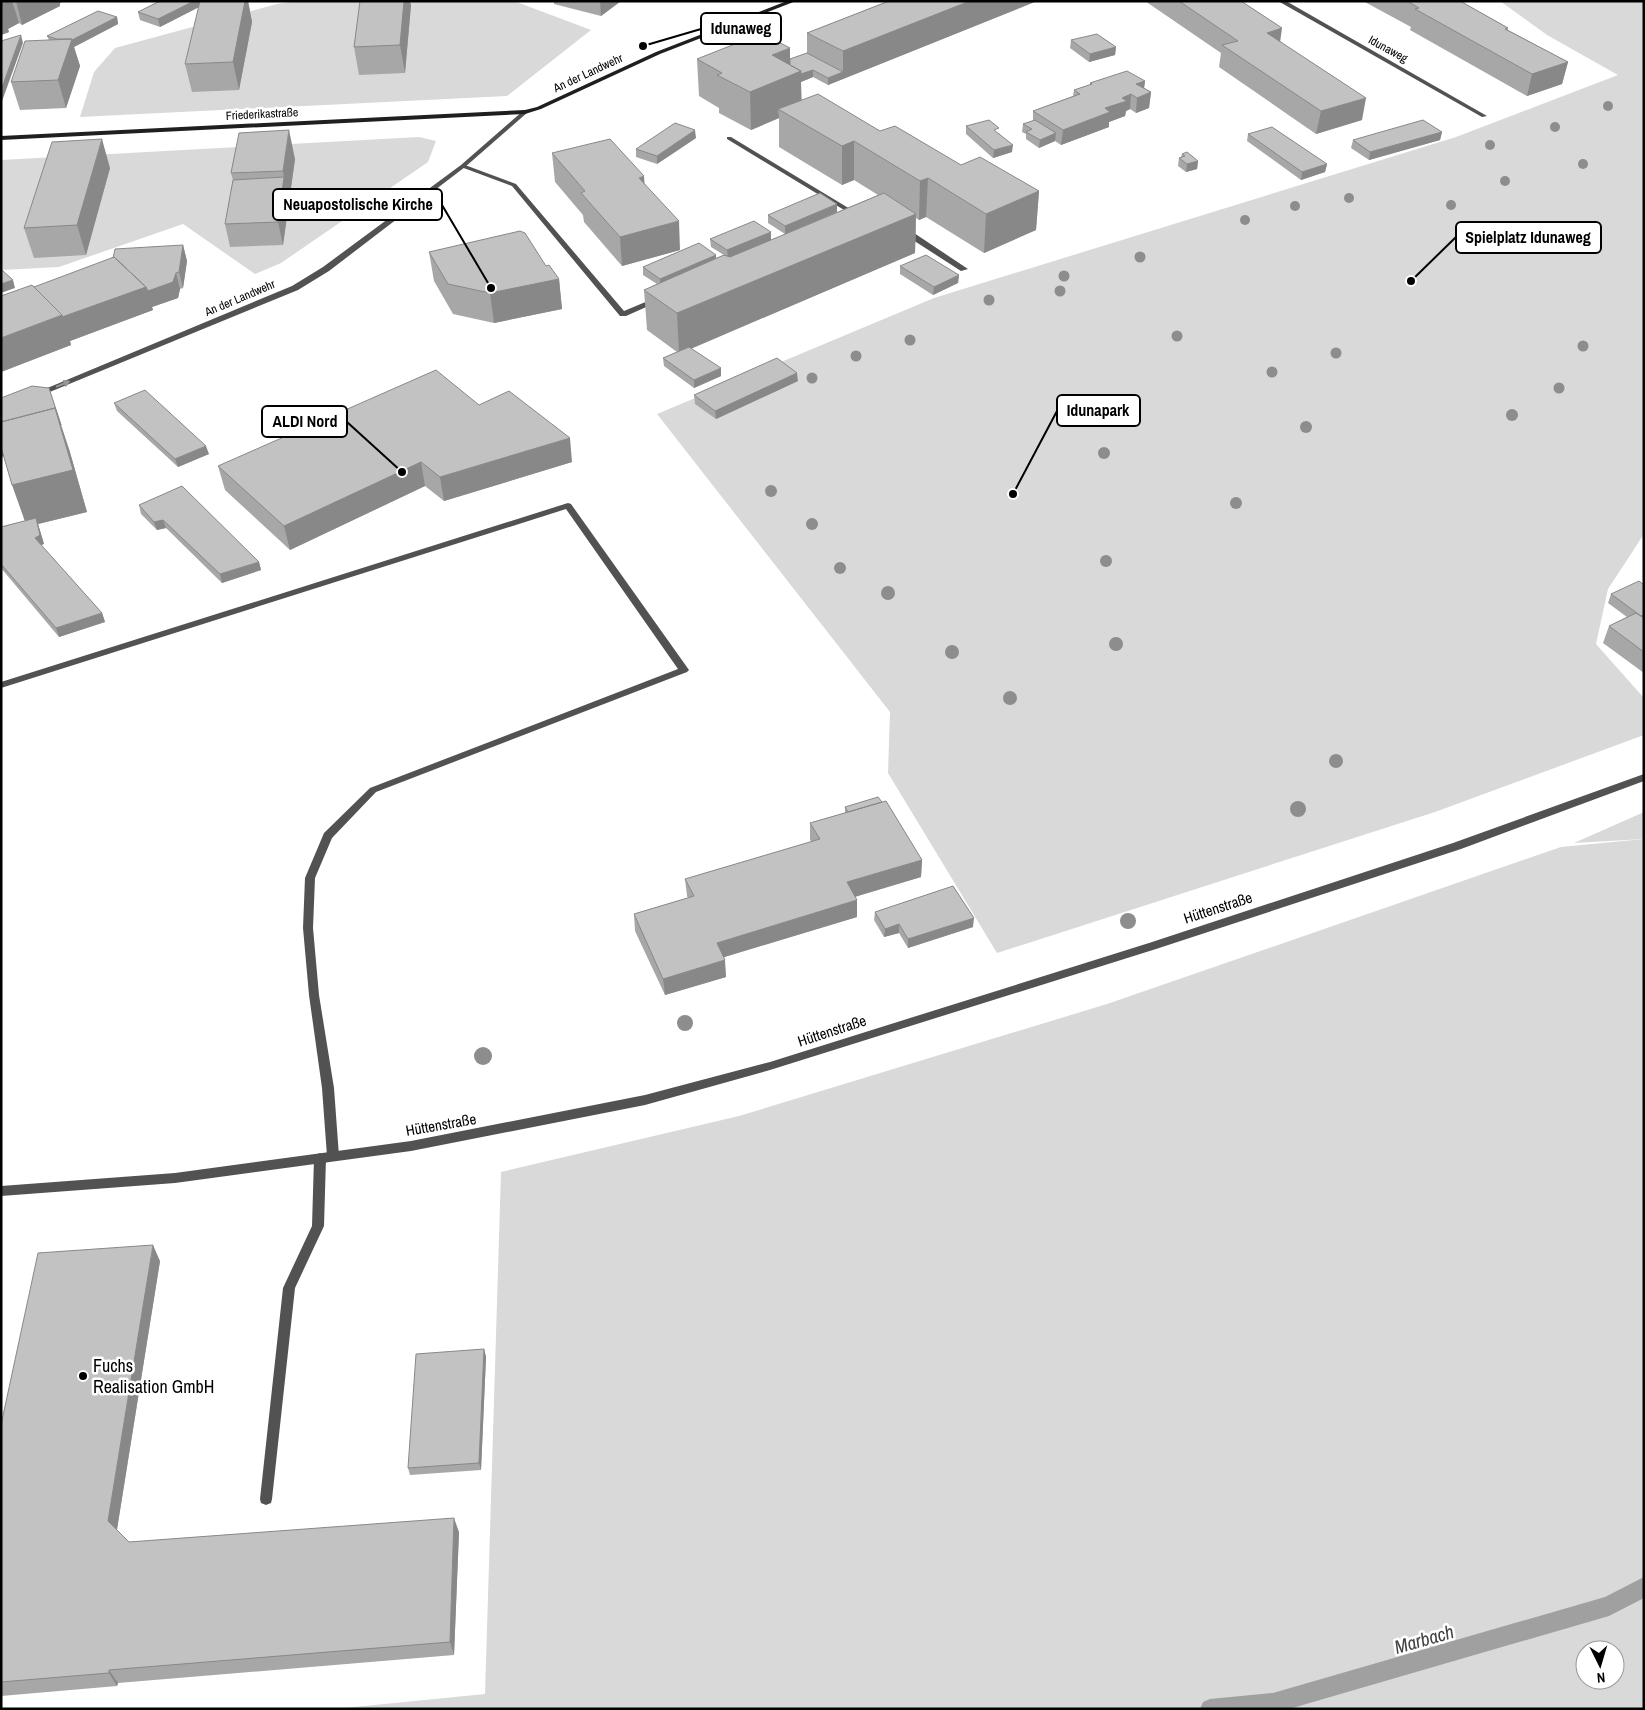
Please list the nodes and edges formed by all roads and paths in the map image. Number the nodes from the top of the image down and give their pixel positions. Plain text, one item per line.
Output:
1 (1281, 1) edge
2 (789, 2) edge
3 (524, 112) junction
4 (1484, 116) dead end
5 (1, 138) edge
6 (729, 138) edge
7 (463, 166) junction
8 (865, 212) edge
9 (857, 216) junction
10 (848, 219) edge
11 (897, 226) edge
12 (964, 269) dead end
13 (668, 295) edge
14 (26, 399) edge
15 (1, 685) edge
16 (1644, 777) edge
17 (334, 1156) junction
18 (320, 1158) junction
19 (1, 1191) edge
20 (266, 1499) dead end

1 - 4 street, Idunaweg
2 - 3 street, An der Landwehr
3 - 5 street, Friederikastraße
3 - 7 street, An der Landwehr
6 - 9 street
7 - 13 street
14 -> 7 street, An der Landwehr
8 - 9 street
9 - 10 street
11 - 12 street
15 - 17 street
16 - 17 street, Hüttenstraße
17 - 18 street, Hüttenstraße
18 - 19 street, Hüttenstraße
18 - 20 street

